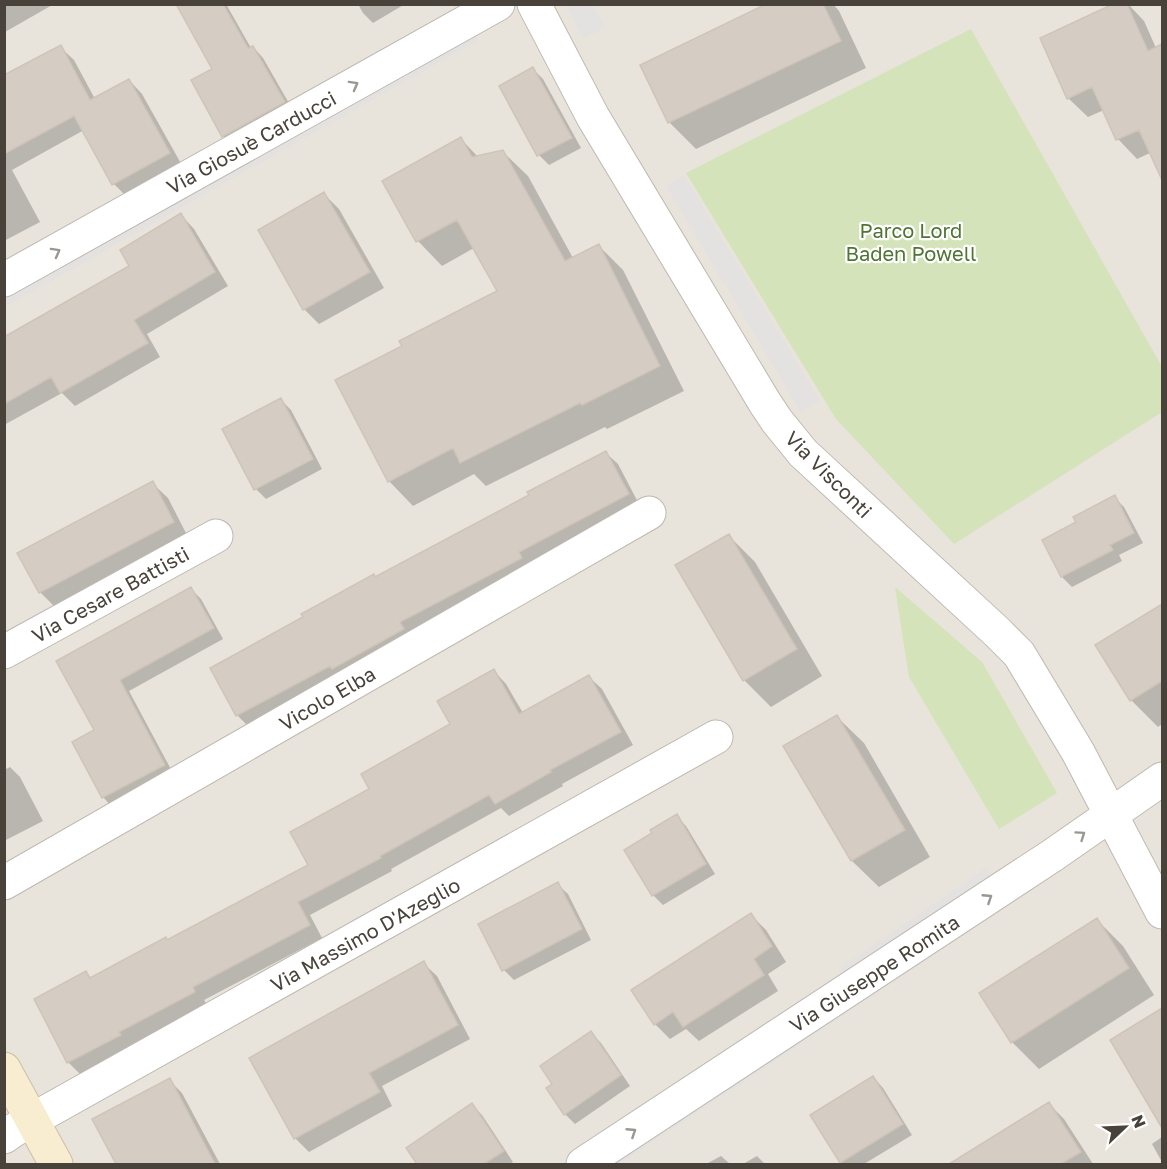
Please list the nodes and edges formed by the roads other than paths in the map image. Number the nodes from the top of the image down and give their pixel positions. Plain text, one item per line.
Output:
1 (498, 4) edge
2 (534, 4) edge
3 (4, 280) edge
4 (649, 513) dead end
5 (216, 536) dead end
6 (4, 652) edge
7 (716, 737) dead end
8 (1162, 779) edge
9 (1111, 816) junction
10 (4, 883) edge
11 (1162, 912) edge
12 (4, 1069) edge
13 (14, 1124) edge
14 (33, 1164) edge
15 (56, 1164) edge
16 (584, 1164) edge

3 -> 1 street, Via Giosuè Carducci
2 - 9 street, Via Visconti
4 - 10 street, Vicolo Elba
5 - 6 street, Via Cesare Battisti
7 - 13 street, Via Massimo D'Azeglio
8 - 9 street, Via Giuseppe Romita
9 - 11 street, Via Visconti
16 -> 9 street, Via Giuseppe Romita
12 - 13 street
13 - 14 street
13 - 15 street

